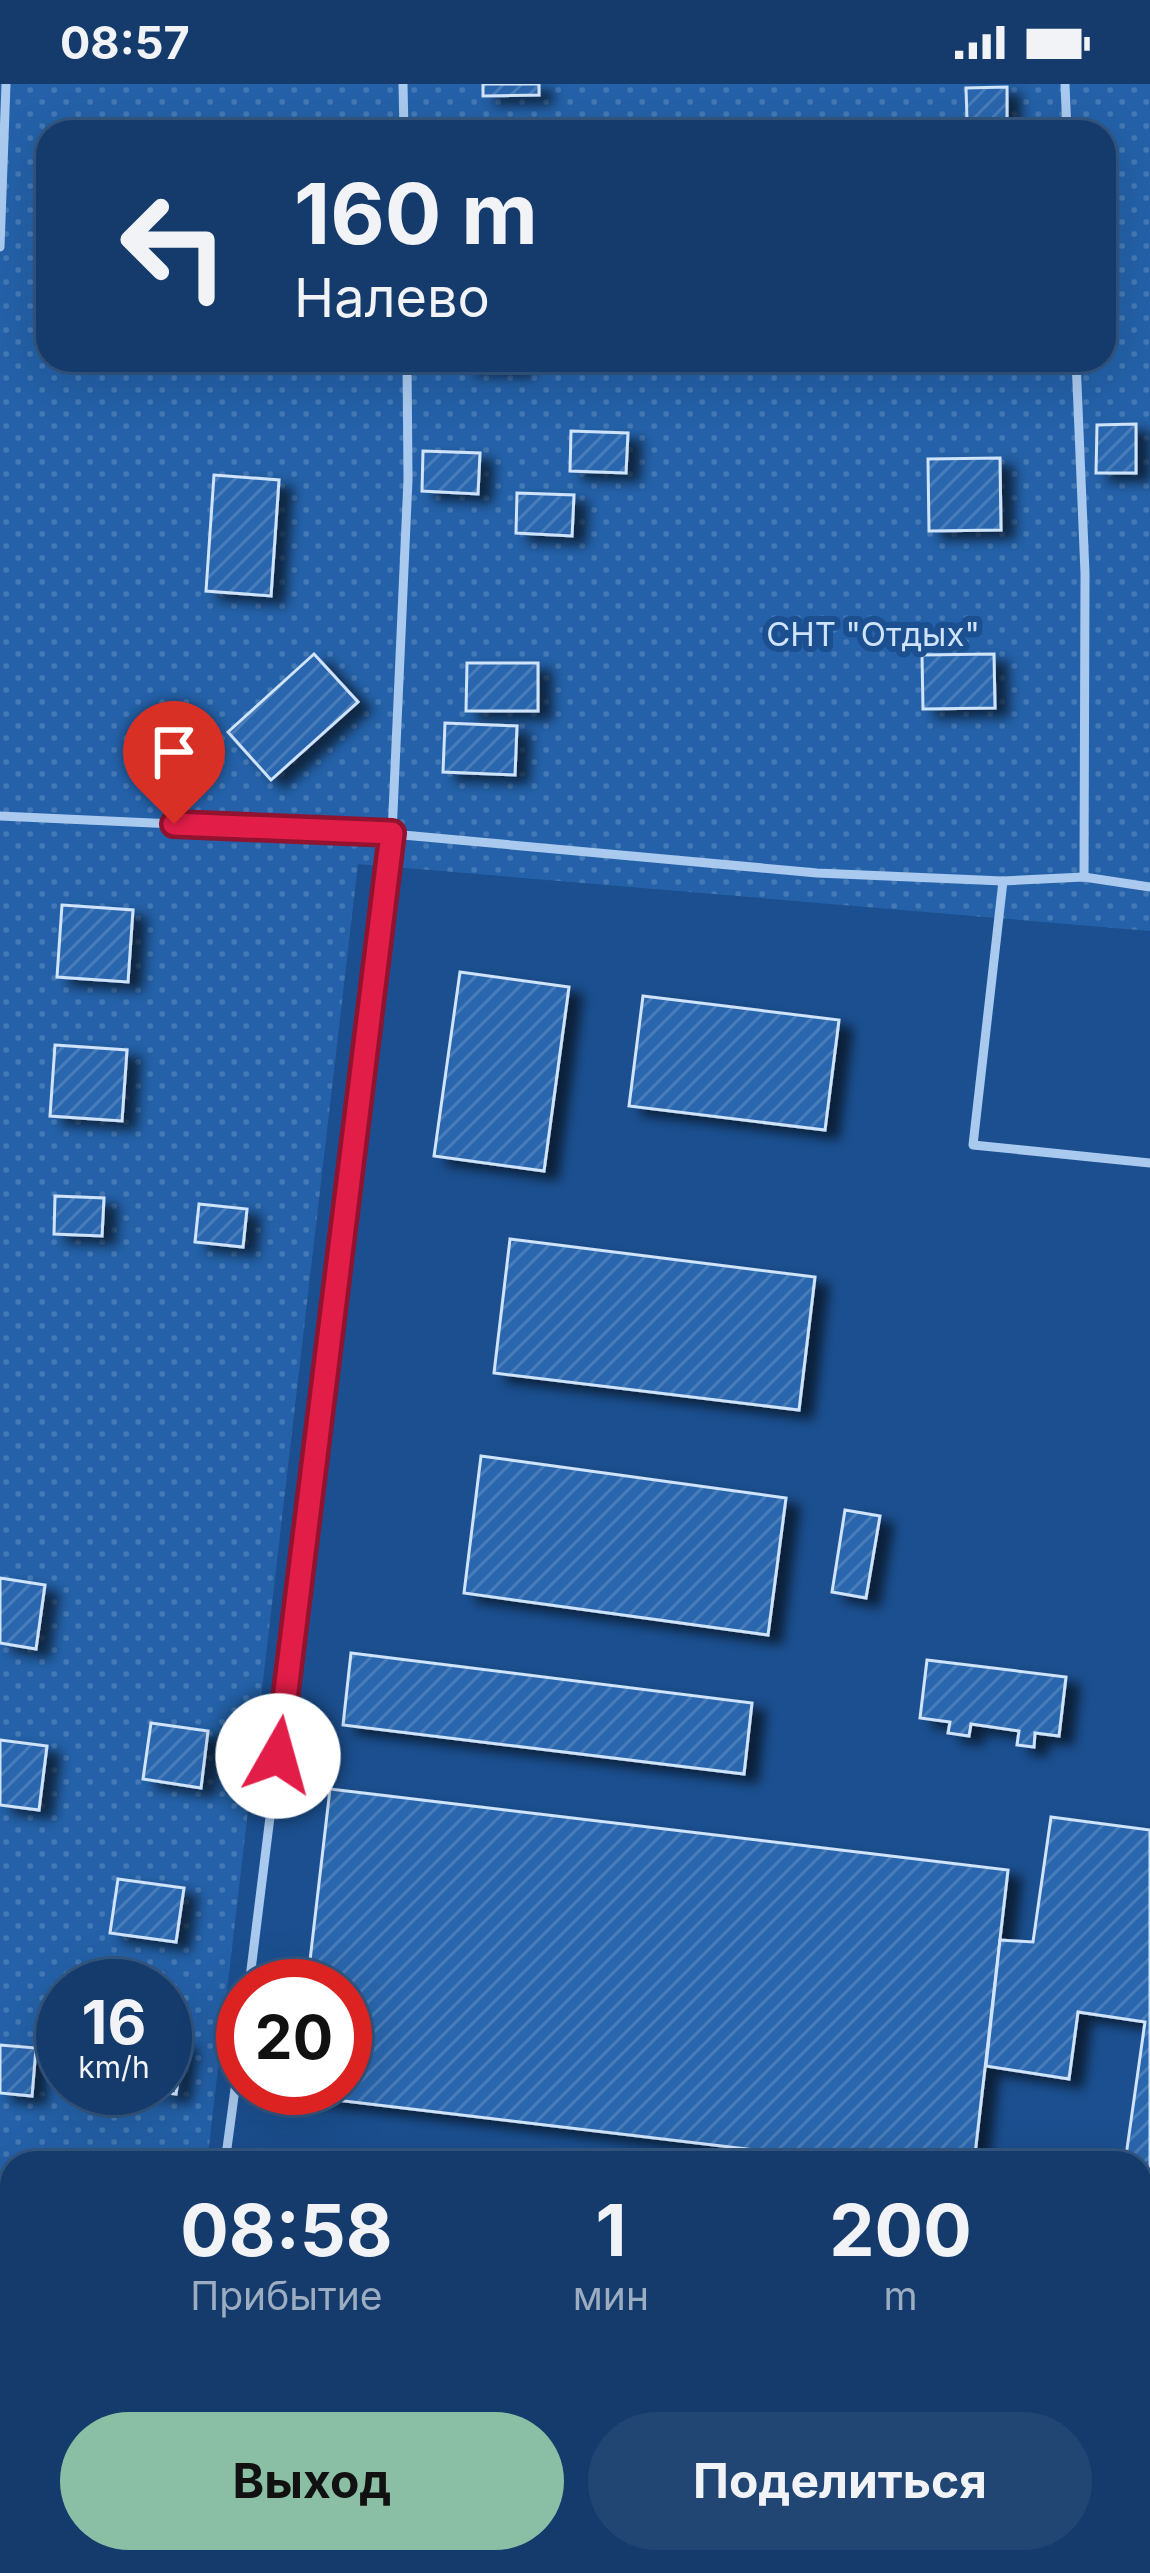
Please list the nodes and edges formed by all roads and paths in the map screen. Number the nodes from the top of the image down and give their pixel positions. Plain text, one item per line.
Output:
1 (6, 84) edge
2 (403, 84) edge
3 (1065, 84) edge
4 (404, 120) edge
5 (1066, 120) edge
6 (0, 247) edge
7 (407, 372) edge
8 (1077, 372) edge
9 (0, 816) edge
10 (392, 833) junction
11 (1084, 877) junction
12 (1003, 880) junction
13 (1150, 887) edge
14 (1150, 1163) edge
15 (252, 1959) edge
16 (231, 2115) edge
17 (227, 2151) edge

1 - 6 lane
2 - 4 lane
3 - 5 lane
7 - 10 lane
8 - 11 lane
9 - 10 lane
10 - 12 lane
10 - 15 lane
11 - 12 lane
11 - 13 lane
12 - 14 lane
16 - 17 lane

